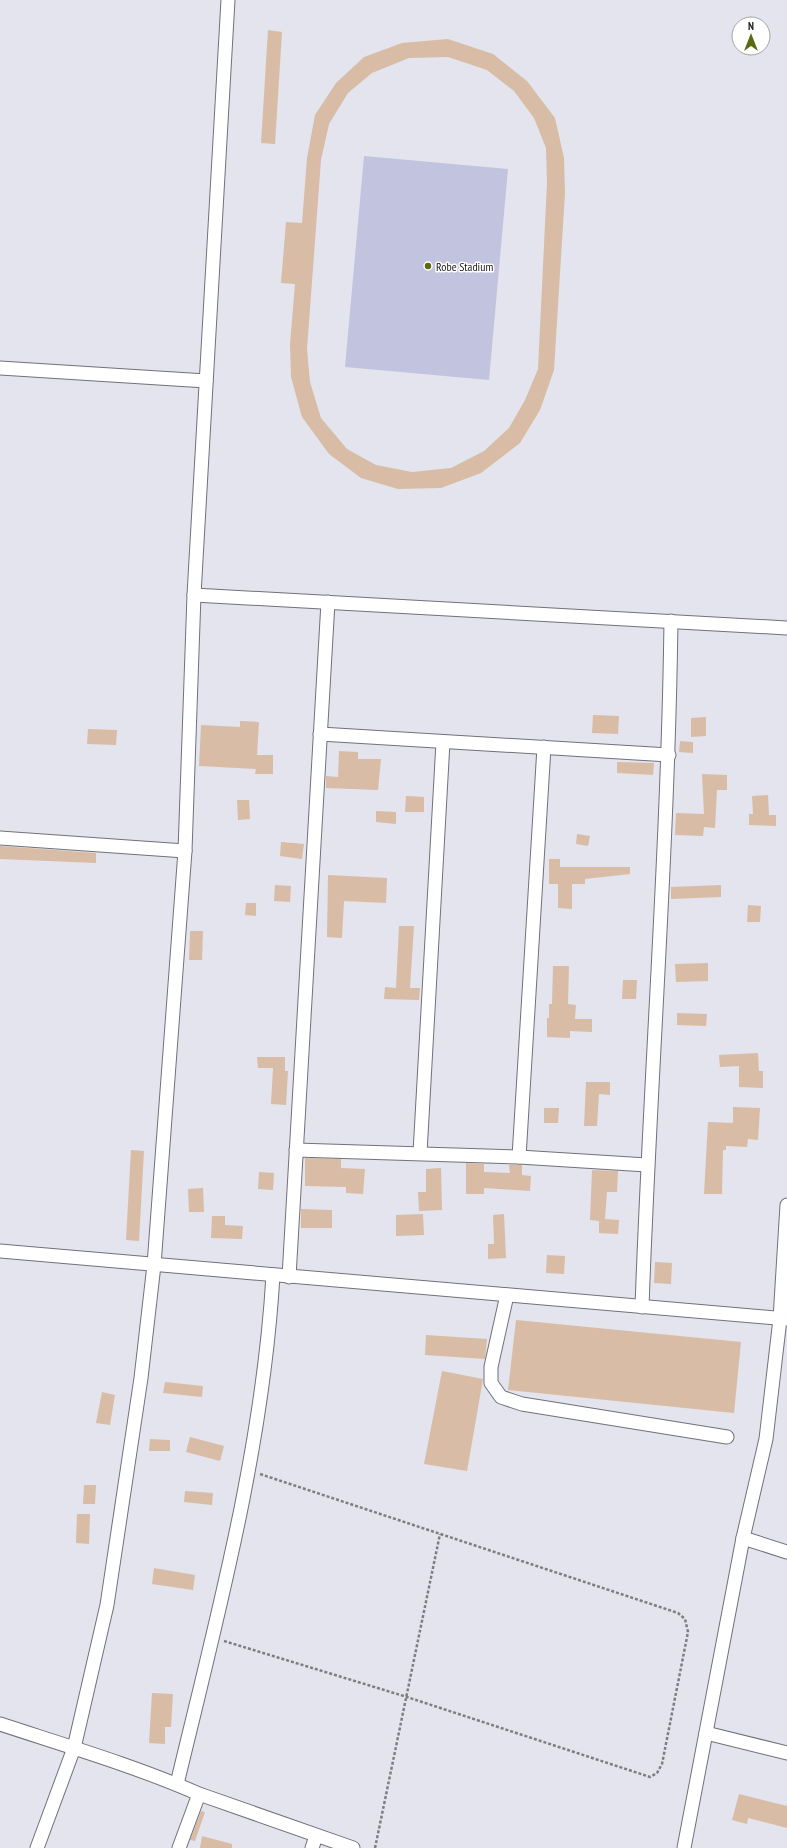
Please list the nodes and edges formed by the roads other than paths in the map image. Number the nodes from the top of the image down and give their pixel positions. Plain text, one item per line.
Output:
1 (228, 0) edge
2 (0, 368) edge
3 (206, 381) junction
4 (194, 595) junction
5 (328, 602) junction
6 (671, 621) junction
7 (787, 628) edge
8 (320, 734) junction
9 (443, 742) junction
10 (544, 747) junction
11 (669, 755) junction
12 (0, 838) edge
13 (185, 851) junction
14 (296, 1150) junction
15 (420, 1153) junction
16 (519, 1157) junction
17 (647, 1165) junction
18 (787, 1205) edge
19 (0, 1250) edge
20 (154, 1265) junction
21 (273, 1275) junction
22 (289, 1277) junction
23 (507, 1295) junction
24 (642, 1307) junction
25 (783, 1319) edge
26 (727, 1437) dead end
27 (743, 1538) junction
28 (787, 1552) edge
29 (0, 1724) edge
30 (706, 1733) junction
31 (74, 1748) junction
32 (787, 1753) edge
33 (177, 1784) junction
34 (199, 1794) junction
35 (314, 1842) edge
36 (37, 1848) edge
37 (179, 1848) edge
38 (353, 1848) edge
39 (684, 1848) edge

1 - 3 street
2 - 3 street
3 - 4 street
4 - 5 street
4 - 13 street
5 - 6 street
5 - 8 street
6 - 7 street
6 - 11 street
8 - 9 street
8 - 14 street
9 - 10 street
9 - 15 street
10 - 11 street
10 - 16 street
11 - 17 street
12 - 13 street
13 - 20 street
14 - 15 street
14 - 22 street
15 - 16 street
16 - 17 street
17 - 24 street
18 - 25 street
19 - 20 street
20 - 21 street
20 - 31 street
21 - 22 street
21 - 33 street
22 - 23 street
23 - 24 street
23 - 26 street
24 - 25 street
25 - 27 street
27 - 28 street
27 - 30 street
29 - 31 street
30 - 32 street
30 - 39 street
31 - 33 street
31 - 36 street
33 - 34 street
34 - 35 street
34 - 37 street
35 - 38 street

